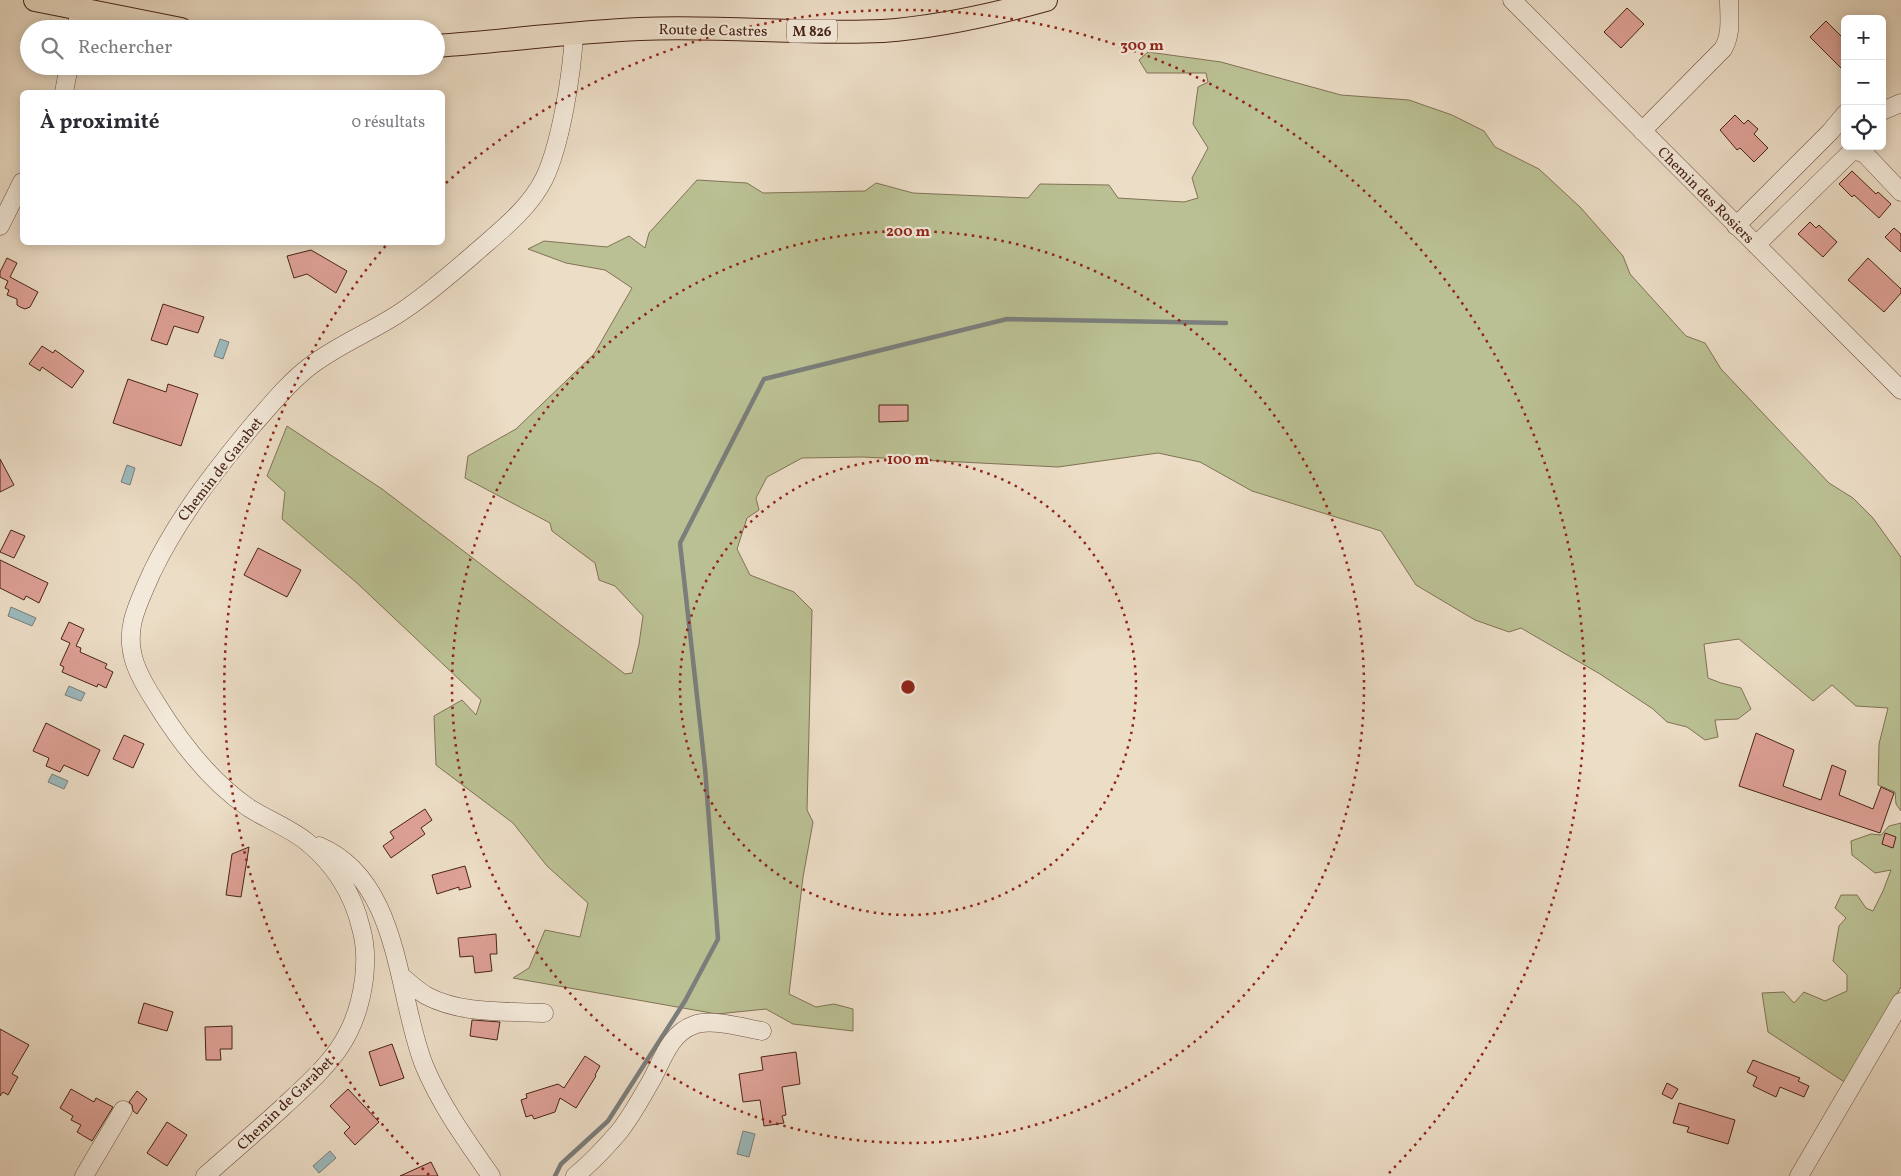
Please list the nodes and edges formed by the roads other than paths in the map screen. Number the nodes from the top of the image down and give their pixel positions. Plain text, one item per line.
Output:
1 (36, 0) edge
2 (1046, 0) edge
3 (1512, 0) edge
4 (1729, 0) edge
5 (78, 19) edge
6 (574, 34) junction
7 (445, 45) edge
8 (67, 75) edge
9 (64, 90) edge
10 (1901, 102) edge
11 (1886, 109) edge
12 (1841, 119) edge
13 (1642, 132) junction
14 (1841, 150) edge
15 (20, 186) edge
16 (1901, 192) edge
17 (0, 226) edge
18 (1736, 226) junction
19 (1753, 242) junction
20 (1901, 390) edge
21 (304, 840) junction
22 (402, 977) junction
23 (1901, 1002) edge
24 (544, 1013) dead end
25 (762, 1031) dead end
26 (122, 1110) dead end
27 (84, 1176) edge
28 (205, 1176) edge
29 (491, 1176) edge
30 (575, 1176) edge
31 (1799, 1176) edge

1 - 5 main road
2 - 6 main road, Route de Castres / M 826
3 - 13 street, Chemin des Rosiers
4 - 13 street
6 - 7 main road, Route de Castres / M 826
6 - 21 street, Chemin de Garabet
8 - 9 street
10 - 11 street
12 - 18 street
13 - 18 street, Chemin des Rosiers
14 - 19 street
15 - 17 street
16 - 19 street
18 - 19 street, Chemin des Rosiers
19 - 20 street, Chemin des Rosiers
21 - 22 street
21 - 28 street, Chemin de Garabet
22 - 24 street
22 - 29 street
23 - 31 street
25 - 30 street
26 - 27 street

